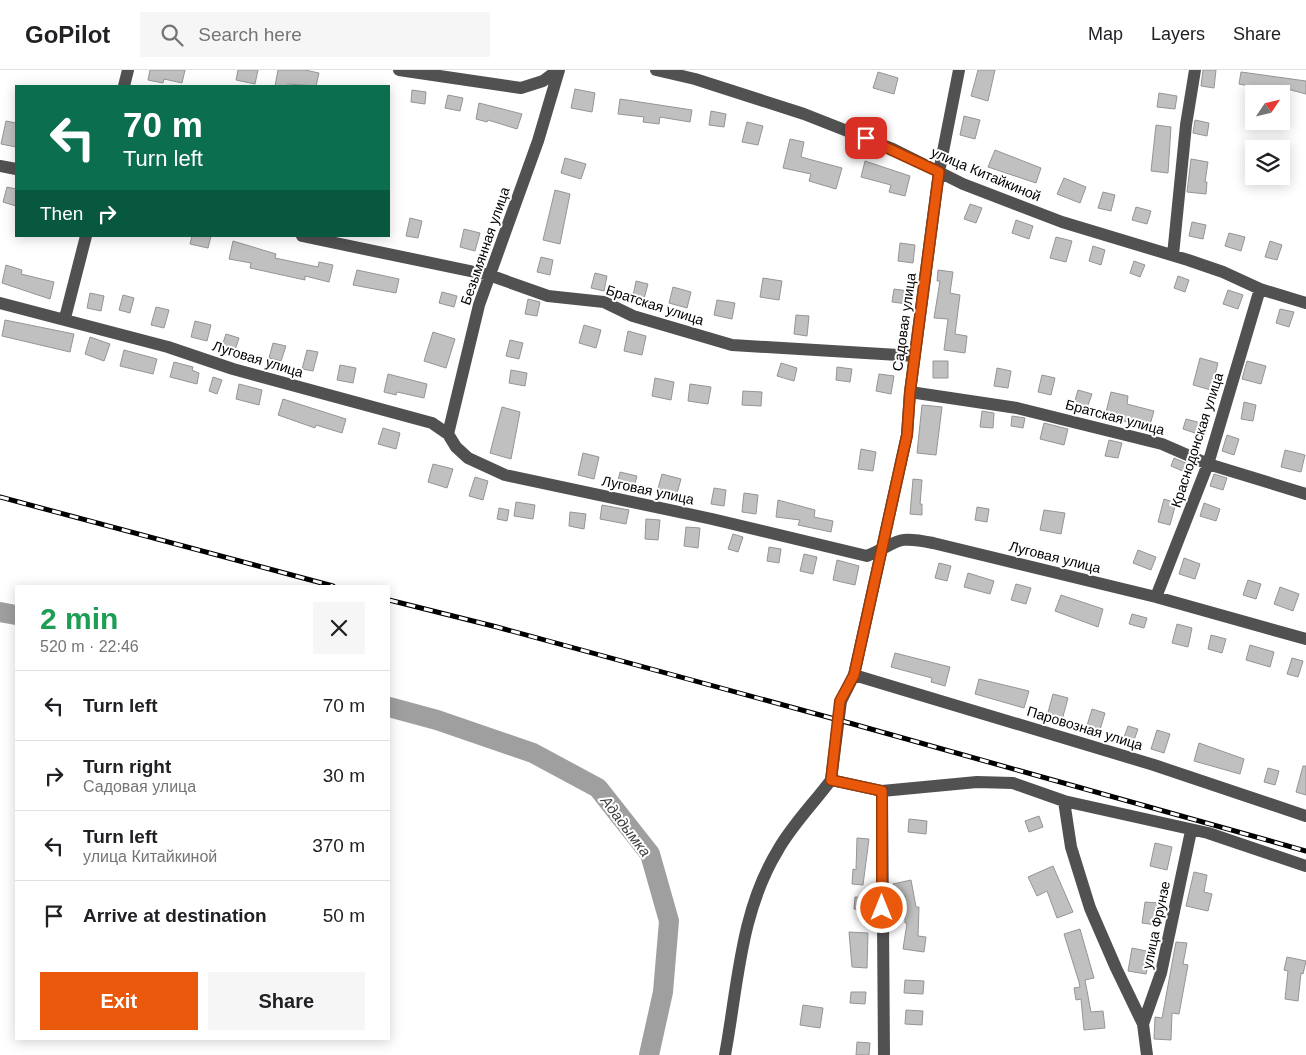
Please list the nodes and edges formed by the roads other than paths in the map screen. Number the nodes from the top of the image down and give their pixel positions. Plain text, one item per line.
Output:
1 (128, 70) edge
2 (399, 70) edge
3 (559, 70) edge
4 (656, 70) edge
5 (959, 70) edge
6 (1195, 70) edge
7 (124, 85) edge
8 (0, 166) edge
9 (15, 169) edge
10 (939, 172) junction
11 (86, 237) edge
12 (307, 237) edge
13 (1172, 255) junction
14 (489, 275) junction
15 (1260, 290) junction
16 (0, 303) edge
17 (1306, 303) edge
18 (65, 318) junction
19 (915, 356) junction
20 (910, 392) junction
21 (448, 434) junction
22 (1208, 464) junction
23 (1306, 494) edge
24 (880, 551) junction
25 (1156, 597) junction
26 (1306, 639) edge
27 (854, 675) junction
28 (831, 780) junction
29 (882, 791) junction
30 (1064, 801) junction
31 (1306, 816) edge
32 (1191, 830) junction
33 (1306, 866) edge
34 (1143, 1024) junction
35 (725, 1055) edge
36 (884, 1055) edge
37 (1147, 1055) edge

1 - 7 street
2 - 3 street
3 - 14 street, Безымянная улица
4 - 10 street, улица Китайкиной
5 - 10 street, Садовая улица
6 - 13 street
8 - 9 street
10 - 13 street, улица Китайкиной
10 - 19 street, Садовая улица
11 - 18 street
12 - 14 street, Братская улица
13 - 15 street, улица Китайкиной
14 - 19 street, Братская улица
14 - 21 street, Безымянная улица
15 - 17 street, улица Китайкиной
15 - 22 street, Краснодонская улица
16 - 18 street, Луговая улица
18 - 21 street, Луговая улица
19 - 20 street, Садовая улица
20 - 22 street, Братская улица
20 - 24 street, Садовая улица
21 - 24 street, Луговая улица
22 - 23 street, Братская улица
22 - 25 street, Краснодонская улица
24 - 25 street, Луговая улица
24 - 27 street, Садовая улица
25 - 26 street, Луговая улица
27 - 28 street, Садовая улица
27 - 31 street, Паровозная улица
28 - 29 street
28 - 35 street
29 - 30 street
29 - 36 street
30 - 32 street
30 - 34 street
32 - 33 street
32 - 34 street, улица Фрунзе
34 - 37 street

